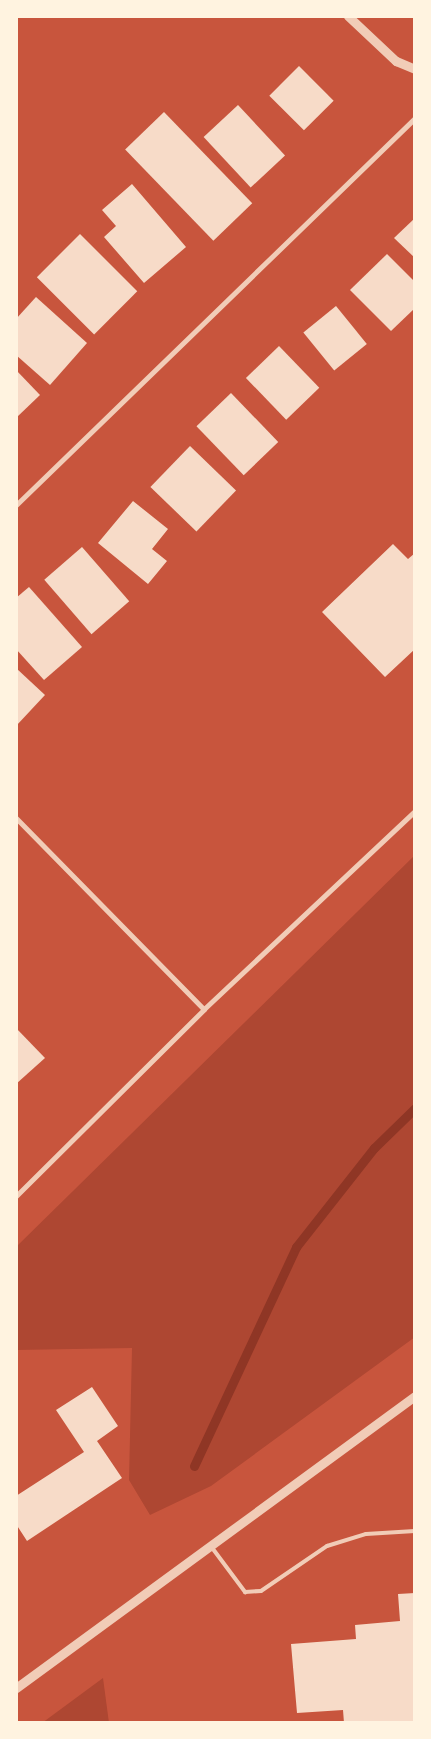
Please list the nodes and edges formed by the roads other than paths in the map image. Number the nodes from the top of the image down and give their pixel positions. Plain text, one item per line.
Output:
1 (348, 16) edge
2 (415, 68) edge
3 (415, 118) edge
4 (16, 505) edge
5 (415, 811) edge
6 (16, 818) edge
7 (204, 1010) junction
8 (16, 1196) edge
9 (415, 1396) edge
10 (415, 1530) edge
11 (210, 1546) junction
12 (16, 1688) edge

1 - 2 street
3 - 4 street
5 - 7 street
6 - 7 street
7 - 8 street
9 - 11 street
10 - 11 lane
11 - 12 street

